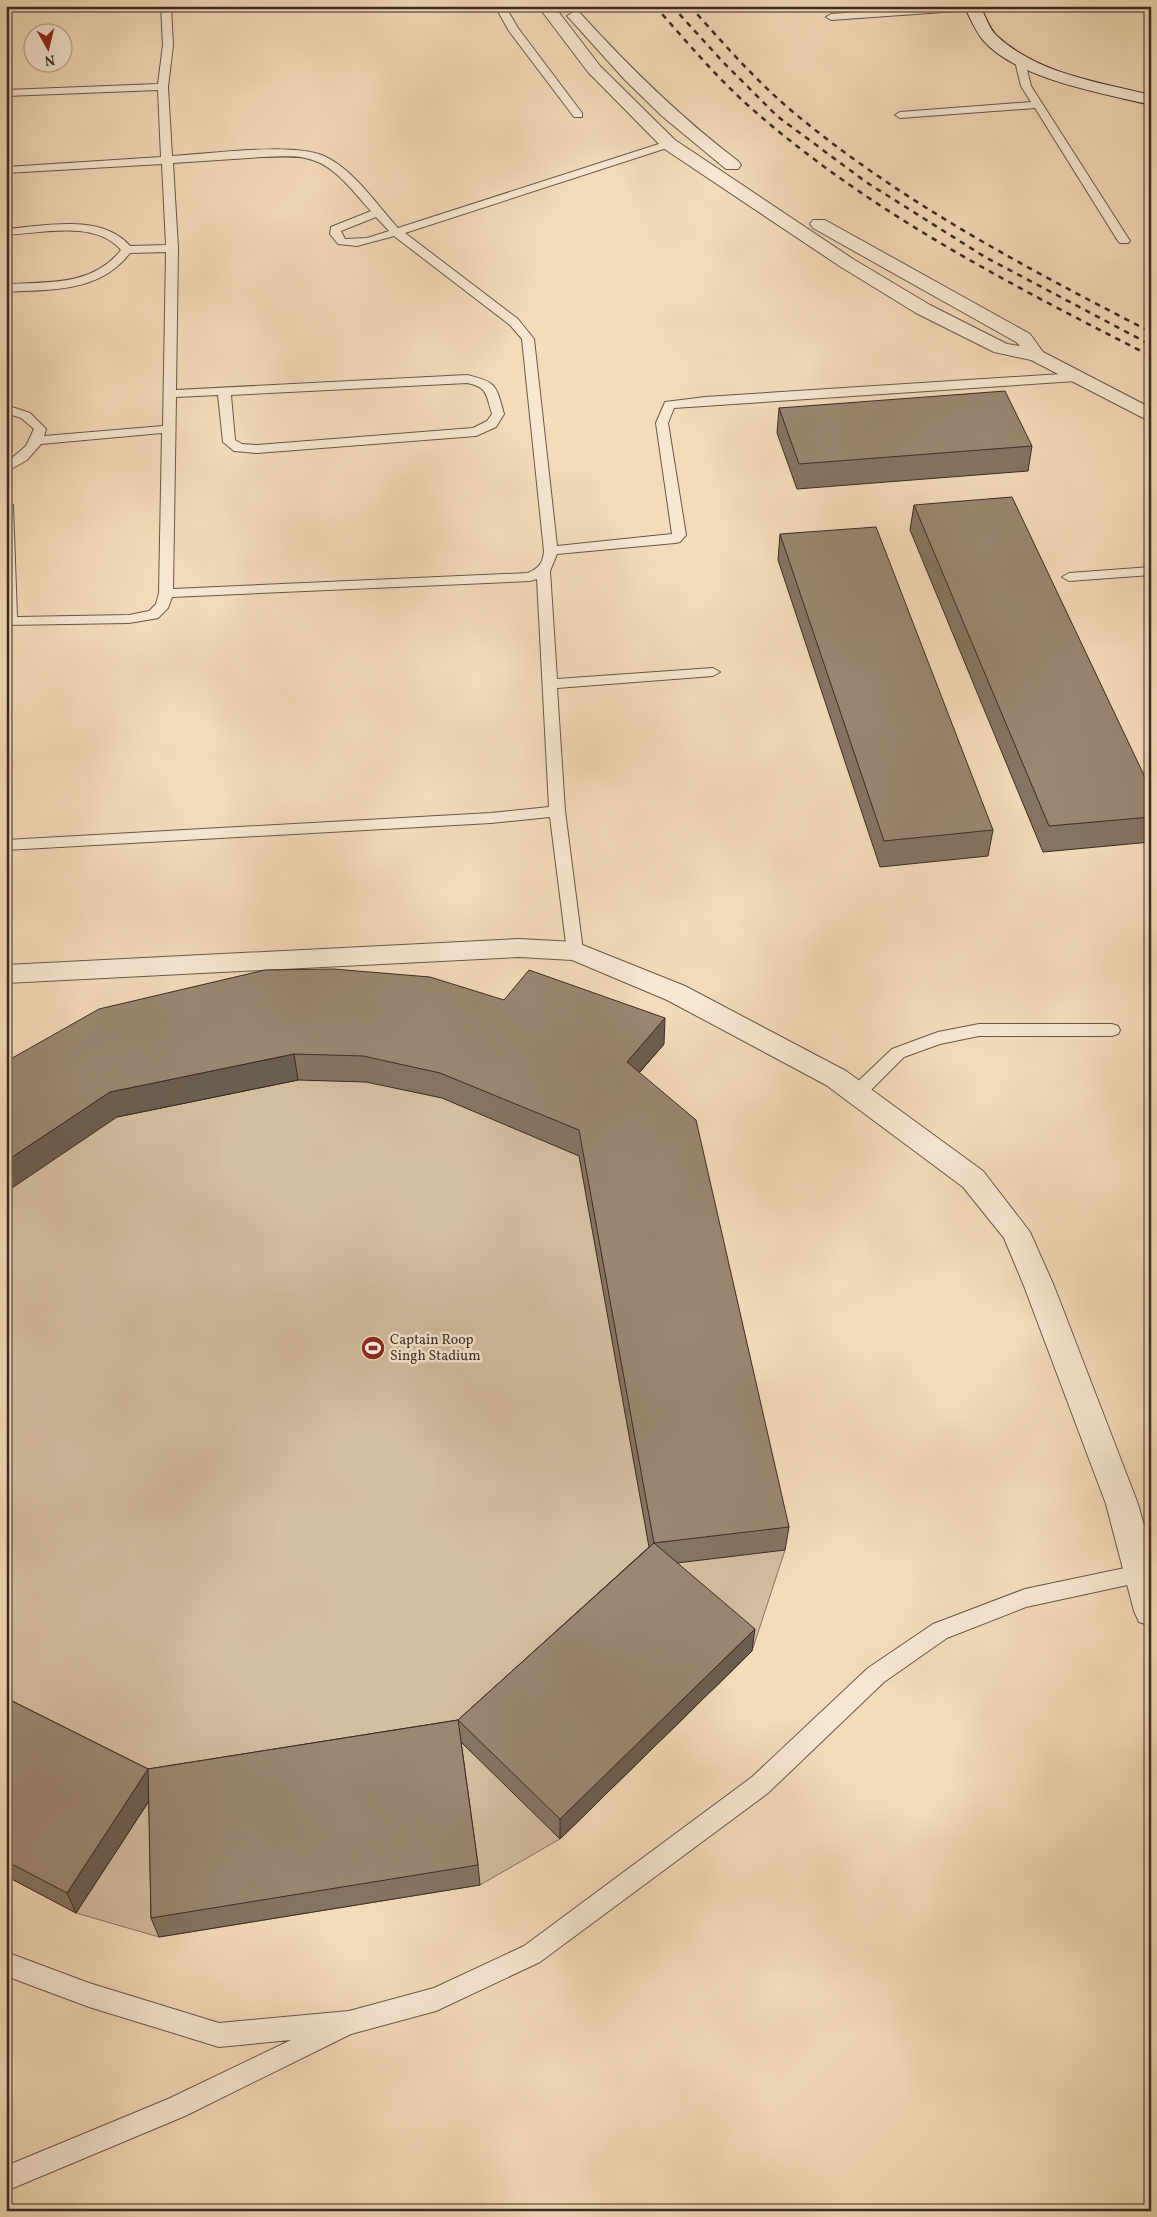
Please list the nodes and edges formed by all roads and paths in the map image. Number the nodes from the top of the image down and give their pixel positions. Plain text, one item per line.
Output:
1 (166, 6) edge
2 (500, 6) edge
3 (546, 6) edge
4 (568, 6) edge
5 (972, 7) edge
6 (831, 17) dead end
7 (1020, 61) junction
8 (163, 87) junction
9 (6, 93) edge
10 (1151, 100) edge
11 (1038, 105) junction
12 (578, 115) dead end
13 (900, 115) dead end
14 (669, 144) junction
15 (165, 160) junction
16 (6, 170) edge
17 (378, 212) junction
18 (6, 232) edge
19 (398, 233) junction
20 (1124, 241) dead end
21 (172, 248) junction
22 (128, 250) junction
23 (6, 288) edge
24 (1037, 356) junction
25 (1076, 377) junction
26 (224, 392) junction
27 (170, 394) junction
28 (6, 409) edge
29 (1151, 416) edge
30 (169, 429) junction
31 (37, 440) junction
32 (6, 468) edge
33 (6, 505) edge
34 (551, 552) junction
35 (1151, 570) edge
36 (544, 572) junction
37 (1069, 578) dead end
38 (166, 593) junction
39 (8, 621) edge
40 (713, 672) dead end
41 (550, 684) junction
42 (557, 811) junction
43 (6, 845) edge
44 (575, 951) junction
45 (6, 974) edge
46 (1112, 1030) dead end
47 (857, 1094) junction
48 (1145, 1574) edge
49 (1151, 1611) edge
50 (6, 1964) edge
51 (349, 2023) junction
52 (6, 2180) edge

1 - 8 lane
2 - 12 lane
3 - 14 street
4 - 24 street
5 - 6 lane
5 - 7 street
7 - 10 street
7 - 11 lane
8 - 9 lane
8 - 15 lane
11 - 13 lane
11 - 20 lane
14 - 19 lane
14 - 24 street
15 - 16 lane
15 - 17 lane
15 - 21 lane
17 - 19 lane
17 - 19 lane
18 - 22 lane
19 - 34 lane
21 - 22 lane
21 - 27 lane
22 - 23 lane
24 - 25 street
25 - 29 street
25 - 34 lane
26 - 26 lane
26 - 27 lane
27 - 30 lane
28 - 31 lane
30 - 31 lane
30 - 38 lane
31 - 32 lane
33 - 39 lane
34 - 36 lane
35 - 37 lane
36 - 38 lane
36 - 41 lane
38 - 39 lane
40 - 41 lane
41 - 42 lane
42 - 43 lane
42 - 44 lane
44 - 45 street
44 - 47 street
46 - 47 lane
47 - 48 street
48 - 49 street
48 - 51 lane
50 - 51 lane
51 - 52 lane

